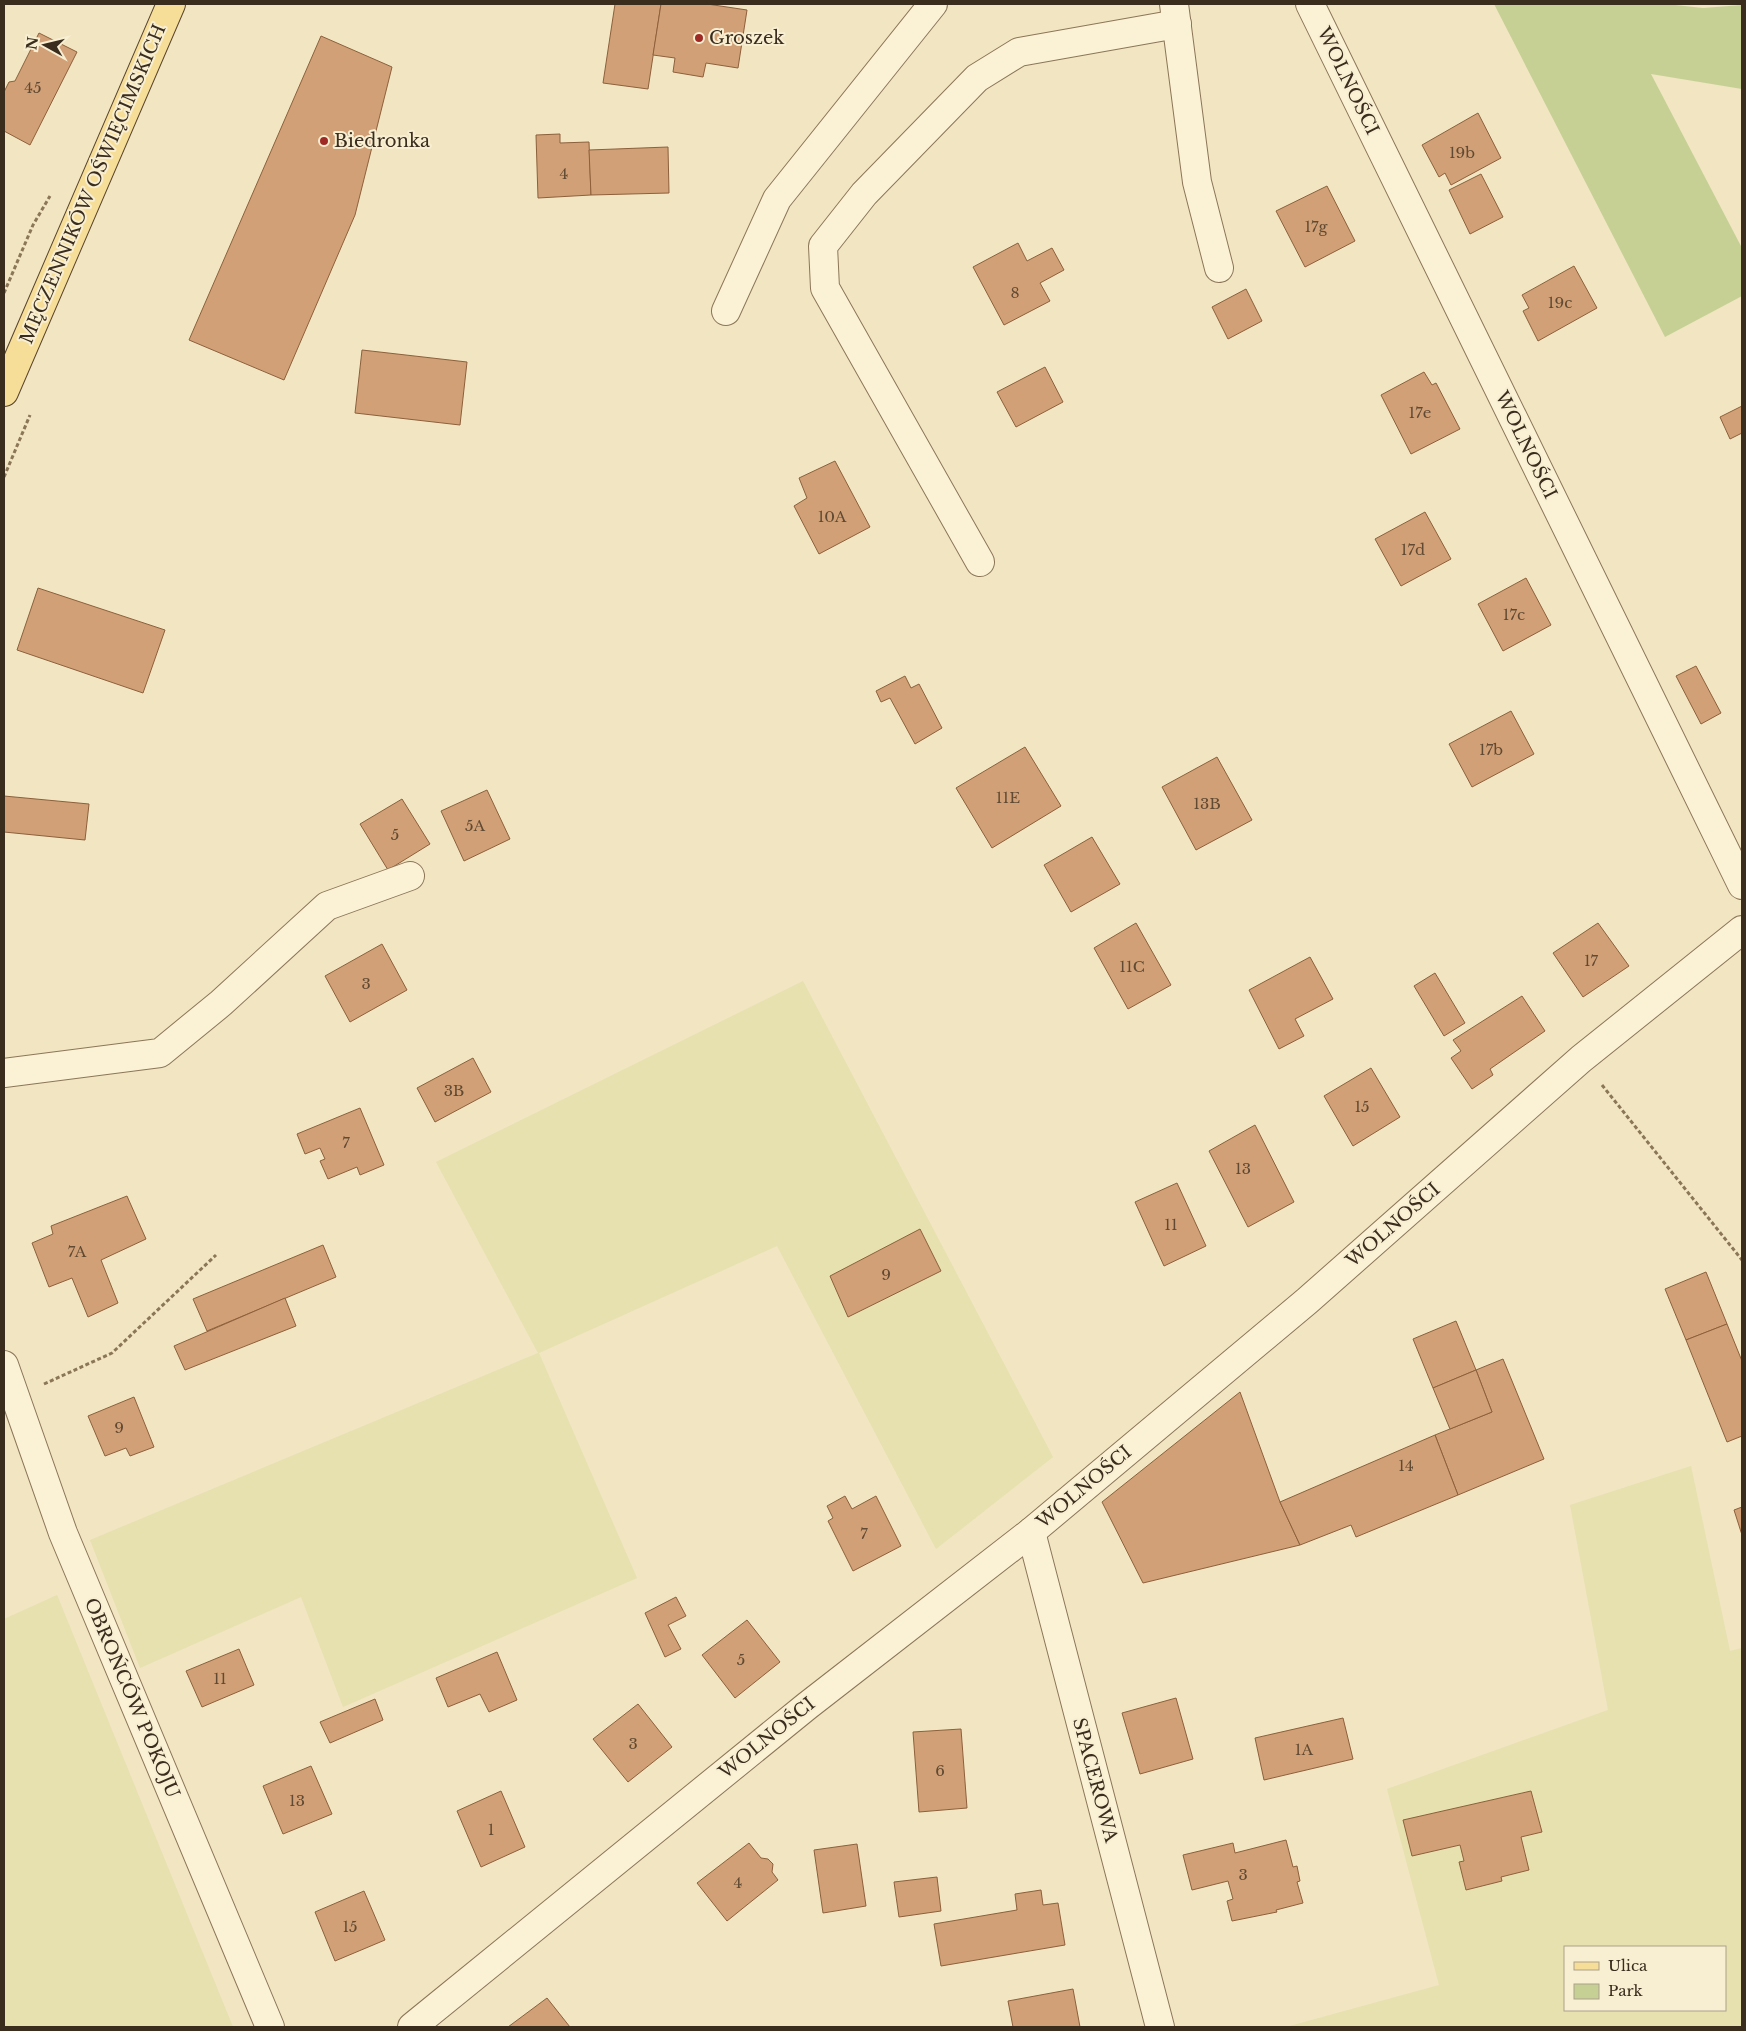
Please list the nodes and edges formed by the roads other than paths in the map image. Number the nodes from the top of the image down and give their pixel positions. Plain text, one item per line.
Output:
1 (171, 4) edge
2 (933, 4) edge
3 (1310, 4) edge
4 (1175, 14) edge
5 (1219, 268) dead end
6 (726, 311) dead end
7 (4, 392) edge
8 (980, 562) dead end
9 (410, 876) dead end
10 (1742, 886) edge
11 (1742, 930) edge
12 (4, 1072) edge
13 (4, 1365) edge
14 (1030, 1532) junction
15 (270, 2027) edge
16 (412, 2027) edge
17 (1160, 2027) edge

1 - 7 main road, MĘCZENNIKÓW OŚWIĘCIMSKICH
2 - 6 street
3 - 10 street, WOLNOŚCI
4 - 5 street
4 - 8 street
9 - 12 street
11 - 14 street, WOLNOŚCI
13 - 15 street, OBROŃCÓW POKOJU
14 - 16 street, WOLNOŚCI
14 - 17 street, SPACEROWA

